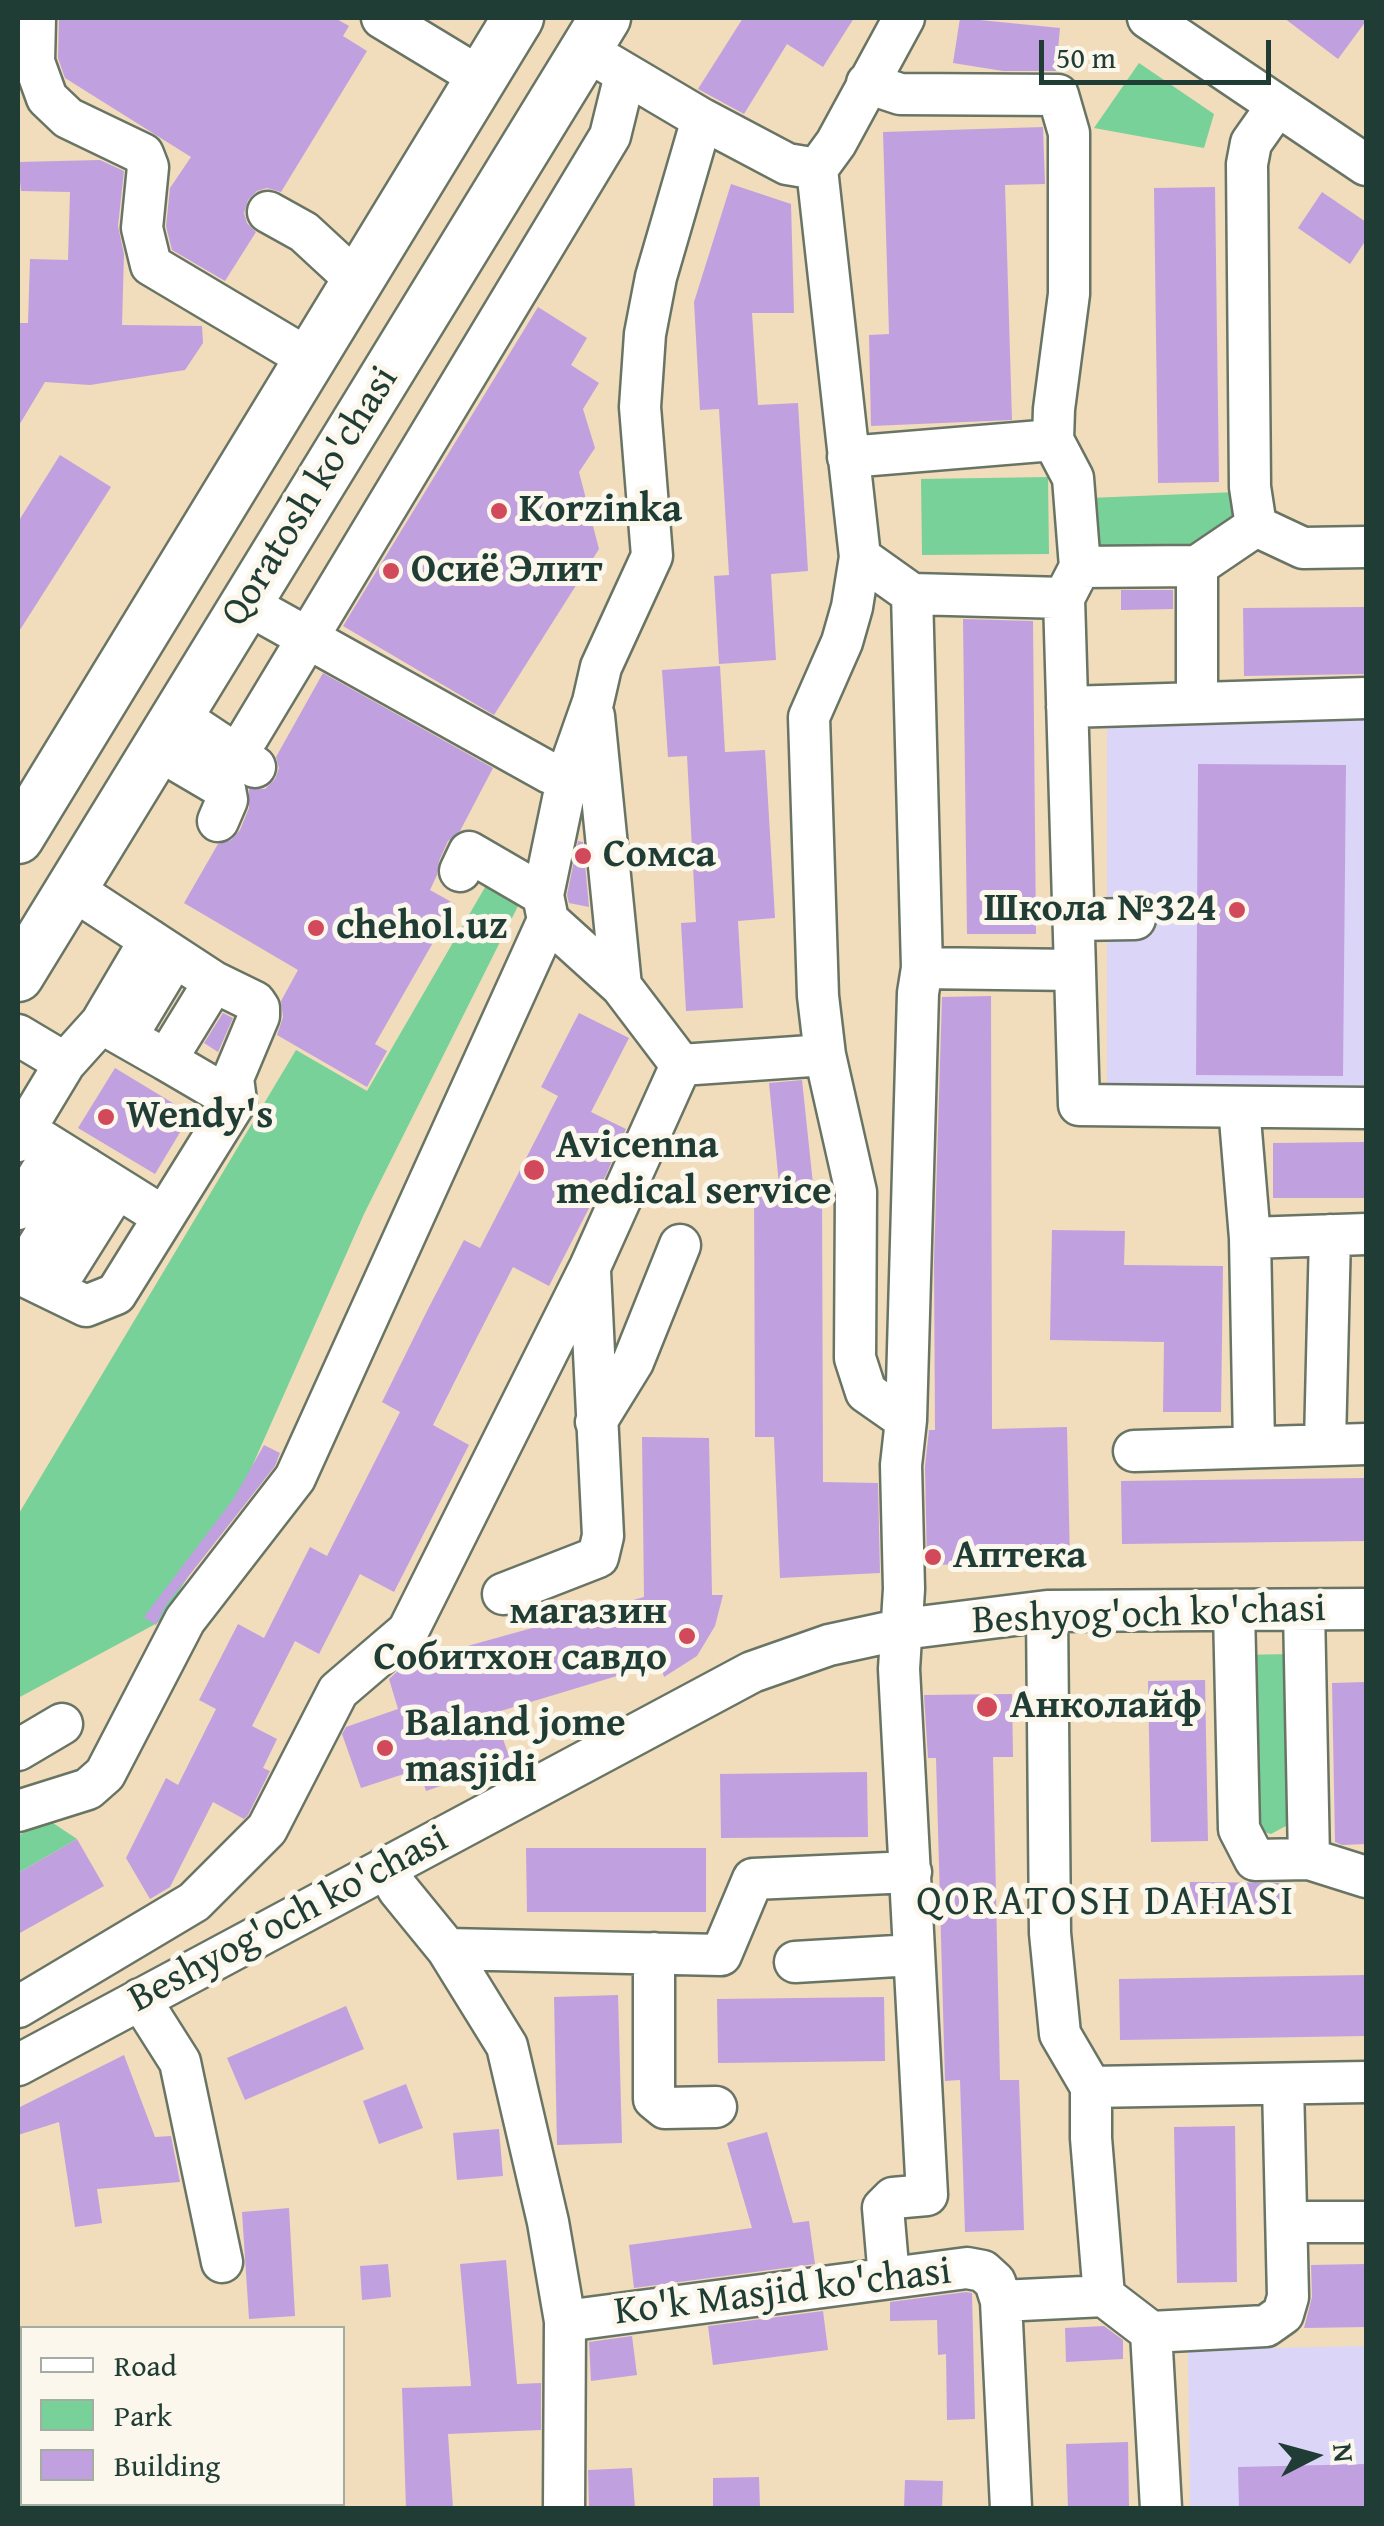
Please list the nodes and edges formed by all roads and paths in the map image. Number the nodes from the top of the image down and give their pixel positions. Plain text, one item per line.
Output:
1 (35, 18) edge
2 (382, 18) edge
3 (518, 18) edge
4 (904, 18) edge
5 (1148, 18) edge
6 (603, 40) edge
7 (482, 78) junction
8 (867, 83) junction
9 (1277, 106) junction
10 (702, 120) junction
11 (1363, 155) edge
12 (817, 169) junction
13 (268, 212) dead end
14 (357, 281) junction
15 (309, 359) junction
16 (1053, 440) junction
17 (848, 457) junction
18 (1256, 526) junction
19 (1366, 547) edge
20 (860, 557) junction
21 (1198, 566) junction
22 (1072, 583) junction
23 (912, 594) junction
24 (245, 604) junction
25 (307, 640) junction
26 (1366, 698) edge
27 (593, 702) junction
28 (1197, 703) junction
29 (1067, 708) junction
30 (167, 732) junction
31 (550, 773) dead end
32 (218, 821) dead end
33 (18, 838) edge
34 (460, 871) dead end
35 (72, 889) junction
36 (545, 907) junction
37 (1135, 918) dead end
38 (1074, 920) junction
39 (183, 963) junction
40 (922, 968) junction
41 (1075, 970) junction
42 (18, 976) edge
43 (621, 986) junction
44 (18, 1035) edge
45 (135, 1042) junction
46 (825, 1054) junction
47 (65, 1063) junction
48 (681, 1064) junction
49 (236, 1101) junction
50 (1239, 1108) junction
51 (1366, 1108) edge
52 (87, 1170) edge
53 (18, 1174) edge
54 (18, 1210) edge
55 (1348, 1234) edge
56 (1250, 1238) junction
57 (680, 1245) dead end
58 (590, 1267) junction
59 (43, 1281) edge
60 (906, 1420) junction
61 (596, 1422) junction
62 (1326, 1444) junction
63 (1366, 1444) edge
64 (1254, 1446) junction
65 (1134, 1451) dead end
66 (503, 1594) dead end
67 (1366, 1609) edge
68 (1304, 1610) junction
69 (1047, 1611) junction
70 (1234, 1611) junction
71 (903, 1629) junction
72 (62, 1724) dead end
73 (18, 1750) edge
74 (18, 1811) edge
75 (1309, 1859) junction
76 (386, 1866) junction
77 (910, 1872) junction
78 (1366, 1877) edge
79 (448, 1950) junction
80 (654, 1953) junction
81 (913, 1955) junction
82 (795, 1962) dead end
83 (140, 2000) junction
84 (18, 2007) edge
85 (18, 2065) edge
86 (1366, 2082) edge
87 (1283, 2085) junction
88 (1091, 2087) junction
89 (716, 2107) dead end
90 (1287, 2222) junction
91 (1366, 2222) edge
92 (222, 2262) dead end
93 (890, 2278) junction
94 (1104, 2296) junction
95 (1002, 2301) junction
96 (565, 2320) junction
97 (1151, 2332) junction
98 (564, 2508) edge
99 (1011, 2508) edge
100 (1161, 2508) edge

1 - 15 street
2 - 7 street
3 - 7 main road, Qoratosh ko'chasi
4 - 8 street
5 - 9 street
6 - 10 street
6 - 24 main road, Qoratosh ko'chasi
6 - 25 street
7 - 14 main road, Qoratosh ko'chasi
8 - 12 street
8 - 16 street
9 - 11 street
9 - 18 street
10 - 12 street
10 - 27 street
12 - 17 street
13 - 14 street
14 - 15 main road, Qoratosh ko'chasi
15 - 33 main road, Qoratosh ko'chasi
16 - 17 street
16 - 22 street
17 - 20 street
18 - 19 street
18 - 21 street
20 - 23 street
20 - 46 street
21 - 22 street
21 - 28 street
22 - 23 street
22 - 29 street
23 - 40 street
24 - 25 street
24 - 30 main road, Qoratosh ko'chasi
25 - 30 street
25 - 31 street
26 - 28 street
27 - 36 street
27 - 43 street
28 - 29 street
29 - 38 street
30 - 32 street
30 - 35 main road, Qoratosh ko'chasi
34 - 36 street
35 - 39 street
35 - 42 main road, Qoratosh ko'chasi
36 - 43 street
36 - 74 street
37 - 38 street
38 - 41 street
39 - 45 street
39 - 49 street
40 - 41 street
40 - 60 street
41 - 50 street
43 - 48 street
44 - 47 street
45 - 47 street
45 - 49 street
46 - 48 street
46 - 60 street
47 - 52 street
48 - 58 street
49 - 52 street
50 - 51 street
50 - 56 street
52 - 53 street
52 - 54 street
52 - 59 street
52 - 59 street
52 - 59 street
55 - 56 street
55 - 62 street
56 - 64 street
57 - 61 street
58 - 61 street
58 - 84 street
60 - 71 street
61 - 66 street
62 - 63 street
62 - 64 street
64 - 65 street
67 - 68 street, Beshyog'och ko'chasi
68 - 70 street, Beshyog'och ko'chasi
68 - 75 street
69 - 70 street, Beshyog'och ko'chasi
69 - 71 street, Beshyog'och ko'chasi
69 - 88 street
70 - 75 street
71 - 76 street, Beshyog'och ko'chasi
71 - 77 street
72 - 73 street
75 - 78 street
76 - 79 street
76 - 83 street, Beshyog'och ko'chasi
77 - 80 street
77 - 81 street
79 - 80 street
79 - 96 street
80 - 89 street
81 - 82 street
81 - 93 street
83 - 85 street, Beshyog'och ko'chasi
83 - 92 street
86 - 87 street
87 - 88 street
87 - 90 street
88 - 94 street
90 - 91 street
90 - 97 street
93 - 95 street, Ko'k Masjid ko'chasi
93 - 96 street, Ko'k Masjid ko'chasi
94 - 95 street, Ko'k Masjid ko'chasi
94 - 97 street
95 - 99 street
96 - 98 street
97 - 100 street

